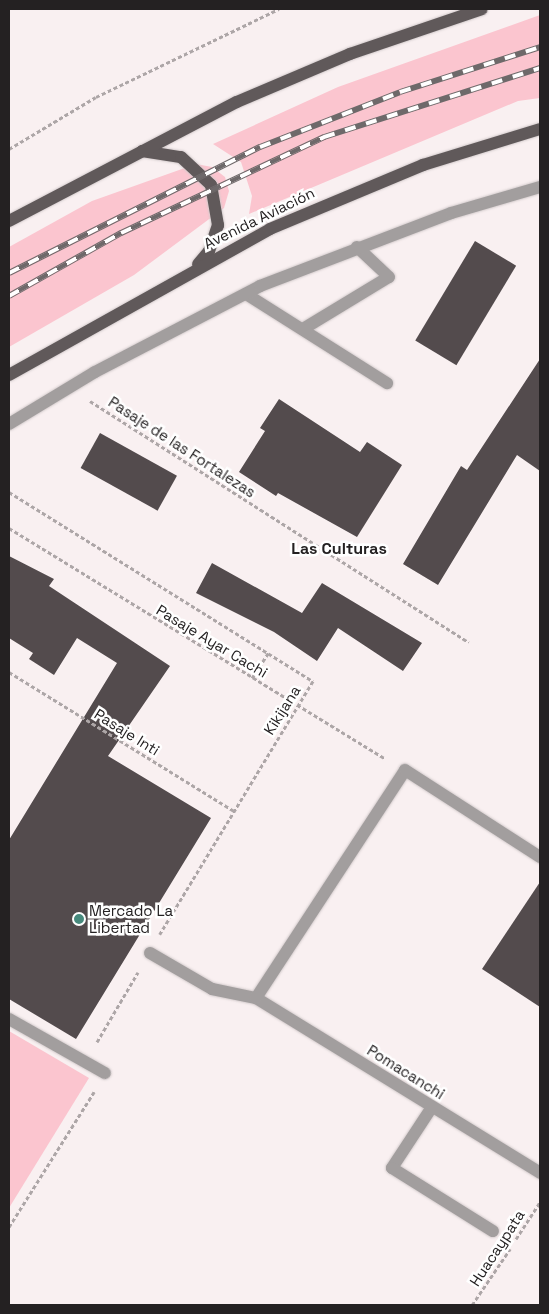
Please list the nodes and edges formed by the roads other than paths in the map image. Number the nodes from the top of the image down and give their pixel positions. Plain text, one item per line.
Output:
1 (478, 9) edge
2 (540, 129) edge
3 (128, 156) junction
4 (540, 187) edge
5 (9, 221) edge
6 (358, 247) junction
7 (190, 271) junction
8 (246, 294) junction
9 (303, 329) junction
10 (9, 374) edge
11 (387, 383) dead end
12 (9, 424) edge
13 (540, 857) edge
14 (150, 953) road end
15 (256, 998) junction
16 (9, 1019) edge
17 (105, 1073) road end
18 (432, 1107) junction
19 (540, 1173) edge
20 (493, 1231) dead end

1 - 3 main road
2 - 7 main road, Avenida Aviación
3 - 5 main road
3 - 7 main road
4 - 6 street
6 - 8 street
6 - 9 street
7 - 10 main road, Avenida Aviación
8 - 9 street
8 - 12 street
9 - 11 street
13 - 15 street
14 - 15 street
15 - 18 street, Pomacanchi
16 - 17 street
18 - 19 street, Pomacanchi
18 - 20 street

